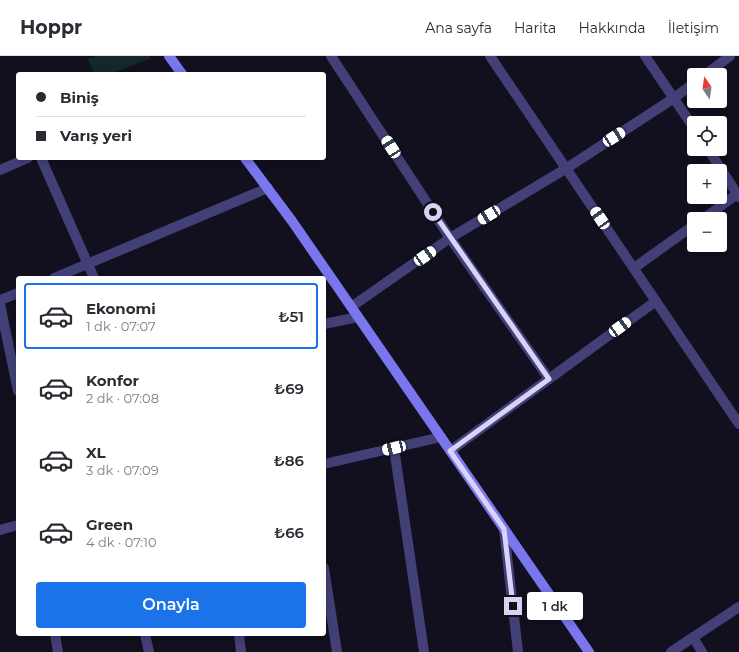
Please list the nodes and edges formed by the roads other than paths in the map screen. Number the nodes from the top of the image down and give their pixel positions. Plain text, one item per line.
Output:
1 (169, 56) edge
2 (331, 56) edge
3 (490, 56) edge
4 (645, 56) edge
5 (730, 56) edge
6 (714, 68) edge
7 (181, 72) edge
8 (687, 88) edge
9 (674, 98) junction
10 (687, 118) edge
11 (713, 156) edge
12 (23, 160) edge
13 (42, 160) edge
14 (247, 160) edge
15 (567, 168) junction
16 (0, 170) edge
17 (268, 188) junction
18 (738, 195) edge
19 (713, 212) edge
20 (687, 230) edge
21 (450, 238) junction
22 (88, 264) junction
23 (634, 268) junction
24 (59, 276) edge
25 (93, 276) edge
26 (16, 294) edge
27 (0, 300) edge
28 (656, 301) junction
29 (0, 304) edge
30 (351, 307) junction
31 (358, 317) junction
32 (326, 324) edge
33 (549, 379) junction
34 (16, 381) edge
35 (739, 424) edge
36 (441, 437) junction
37 (394, 448) junction
38 (450, 451) junction
39 (326, 464) edge
40 (16, 526) edge
41 (504, 529) junction
42 (0, 530) edge
43 (326, 581) edge
44 (739, 607) edge
45 (55, 636) edge
46 (145, 636) edge
47 (239, 636) edge
48 (693, 637) junction
49 (58, 652) edge
50 (149, 652) edge
51 (241, 652) edge
52 (337, 652) edge
53 (424, 652) edge
54 (518, 652) edge
55 (589, 652) edge
56 (671, 652) edge
57 (702, 652) edge

1 - 7 street
2 - 21 street
3 - 15 street
4 - 9 street
5 - 6 street
8 - 9 street
9 - 10 street
9 - 15 street
11 - 18 street
12 - 16 street
13 - 22 street
14 - 17 street
15 - 21 street
15 - 23 street
17 - 22 street
17 - 30 street
18 - 19 street
20 - 23 street
21 - 30 street
21 - 33 street
22 - 24 street
22 - 25 street
23 - 28 street
26 - 27 street
28 - 33 street
28 - 35 street
29 - 34 street
30 - 31 street
31 - 32 street
31 - 36 street
33 - 38 street
36 - 37 street
36 - 38 street
37 - 39 street
37 - 53 street
38 - 41 street
40 - 42 street
41 - 54 street
41 - 55 street
43 - 52 street
44 - 48 street
45 - 49 street
46 - 50 street
47 - 51 street
48 - 56 street
48 - 57 street

